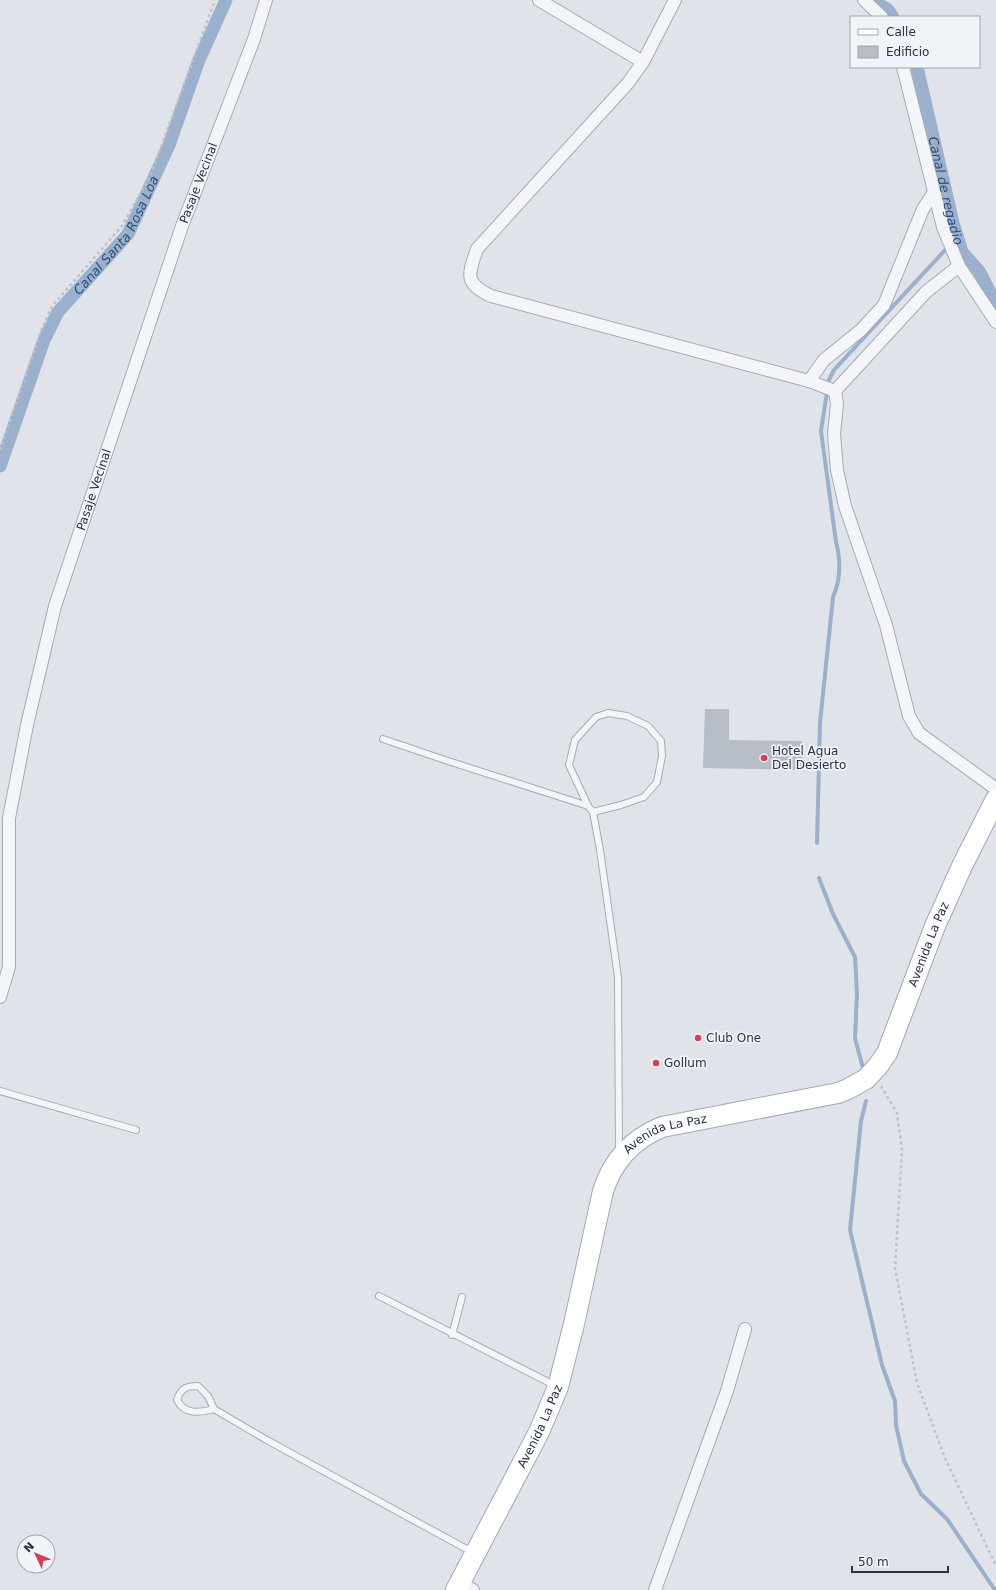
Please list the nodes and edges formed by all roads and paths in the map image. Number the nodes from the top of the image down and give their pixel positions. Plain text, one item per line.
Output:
1 (214, 0) edge
2 (266, 0) edge
3 (539, 0) edge
4 (675, 0) edge
5 (864, 0) edge
6 (881, 16) edge
7 (643, 62) junction
8 (903, 68) edge
9 (934, 192) junction
10 (959, 266) junction
11 (996, 322) edge
12 (809, 380) junction
13 (834, 391) junction
14 (0, 450) edge
15 (383, 738) dead end
16 (996, 789) edge
17 (996, 799) edge
18 (588, 806) junction
19 (592, 812) junction
20 (0, 997) edge
21 (874, 1072) junction
22 (0, 1091) edge
23 (136, 1130) dead end
24 (619, 1159) junction
25 (379, 1296) dead end
26 (462, 1297) dead end
27 (745, 1330) dead end
28 (452, 1335) junction
29 (558, 1387) junction
30 (214, 1409) junction
31 (476, 1553) junction
32 (996, 1566) edge
33 (463, 1588) edge
34 (655, 1590) edge

1 - 14 path
2 - 20 street, Pasaje Vecinal
3 - 7 street
4 - 7 street
5 - 6 street
7 - 12 street
8 - 9 street
9 - 10 street
9 - 12 street
10 - 11 street
10 - 13 street
12 - 13 street
13 - 16 street
15 - 18 lane
17 - 21 main road, Avenida La Paz
18 - 19 lane
18 - 19 lane
19 - 24 lane
21 - 24 main road, Avenida La Paz
21 - 32 path
22 - 23 lane
24 - 29 main road, Avenida La Paz
25 - 28 lane
26 - 28 lane
27 - 34 street
28 - 29 lane
29 - 31 main road, Avenida La Paz
30 - 30 lane
30 - 31 lane
31 - 33 main road, Avenida La Paz

